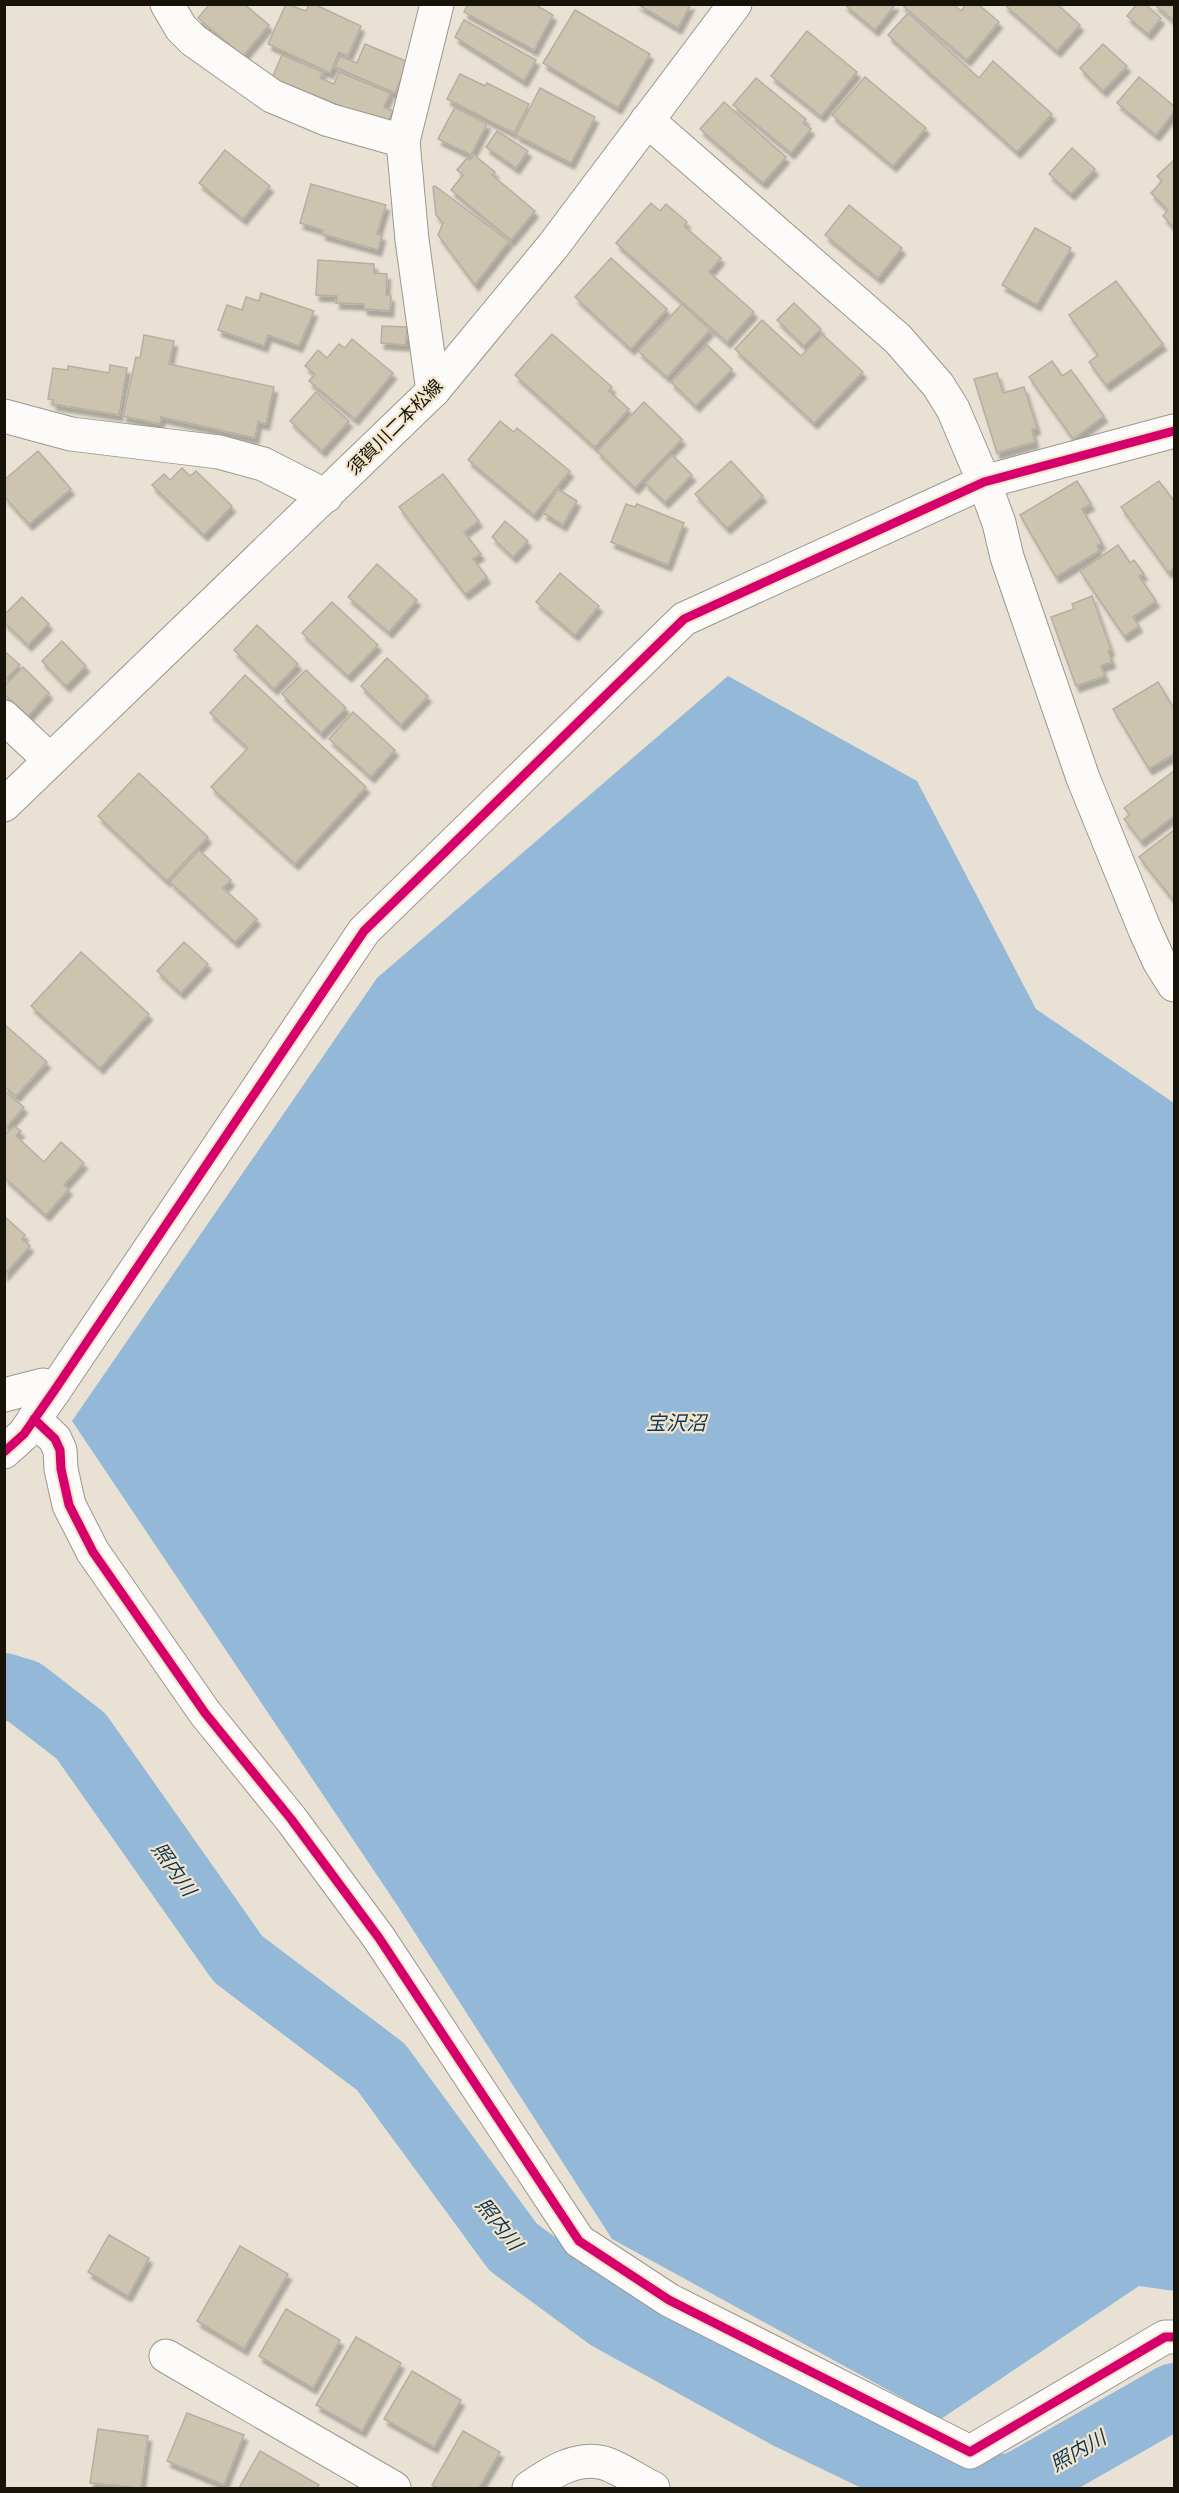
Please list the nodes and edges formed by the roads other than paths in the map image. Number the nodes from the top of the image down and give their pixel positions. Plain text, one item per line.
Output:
1 (167, 4) edge
2 (437, 4) edge
3 (735, 4) edge
4 (647, 120) junction
5 (403, 141) junction
6 (433, 391) junction
7 (4, 416) edge
8 (1174, 431) edge
9 (984, 482) junction
10 (326, 496) junction
11 (4, 717) edge
12 (50, 760) junction
13 (4, 805) edge
14 (1169, 965) edge
15 (54, 1391) junction
16 (4, 1395) edge
17 (34, 1419) junction
18 (4, 1452) edge
19 (1174, 2337) edge
20 (166, 2356) dead end
21 (394, 2488) edge
22 (529, 2488) edge
23 (653, 2488) edge

1 - 5 street
2 - 5 street
3 - 4 street, 須賀川二本松線
4 - 6 street, 須賀川二本松線
4 - 9 street
5 - 6 street
6 - 10 street, 須賀川二本松線
7 - 10 street
8 - 9 street
9 - 14 street
9 - 15 street
10 - 12 street, 須賀川二本松線
11 - 12 street
12 - 13 street, 須賀川二本松線
15 - 16 street
15 - 17 street
17 - 18 street
17 - 19 street
20 - 21 street
22 - 23 street

